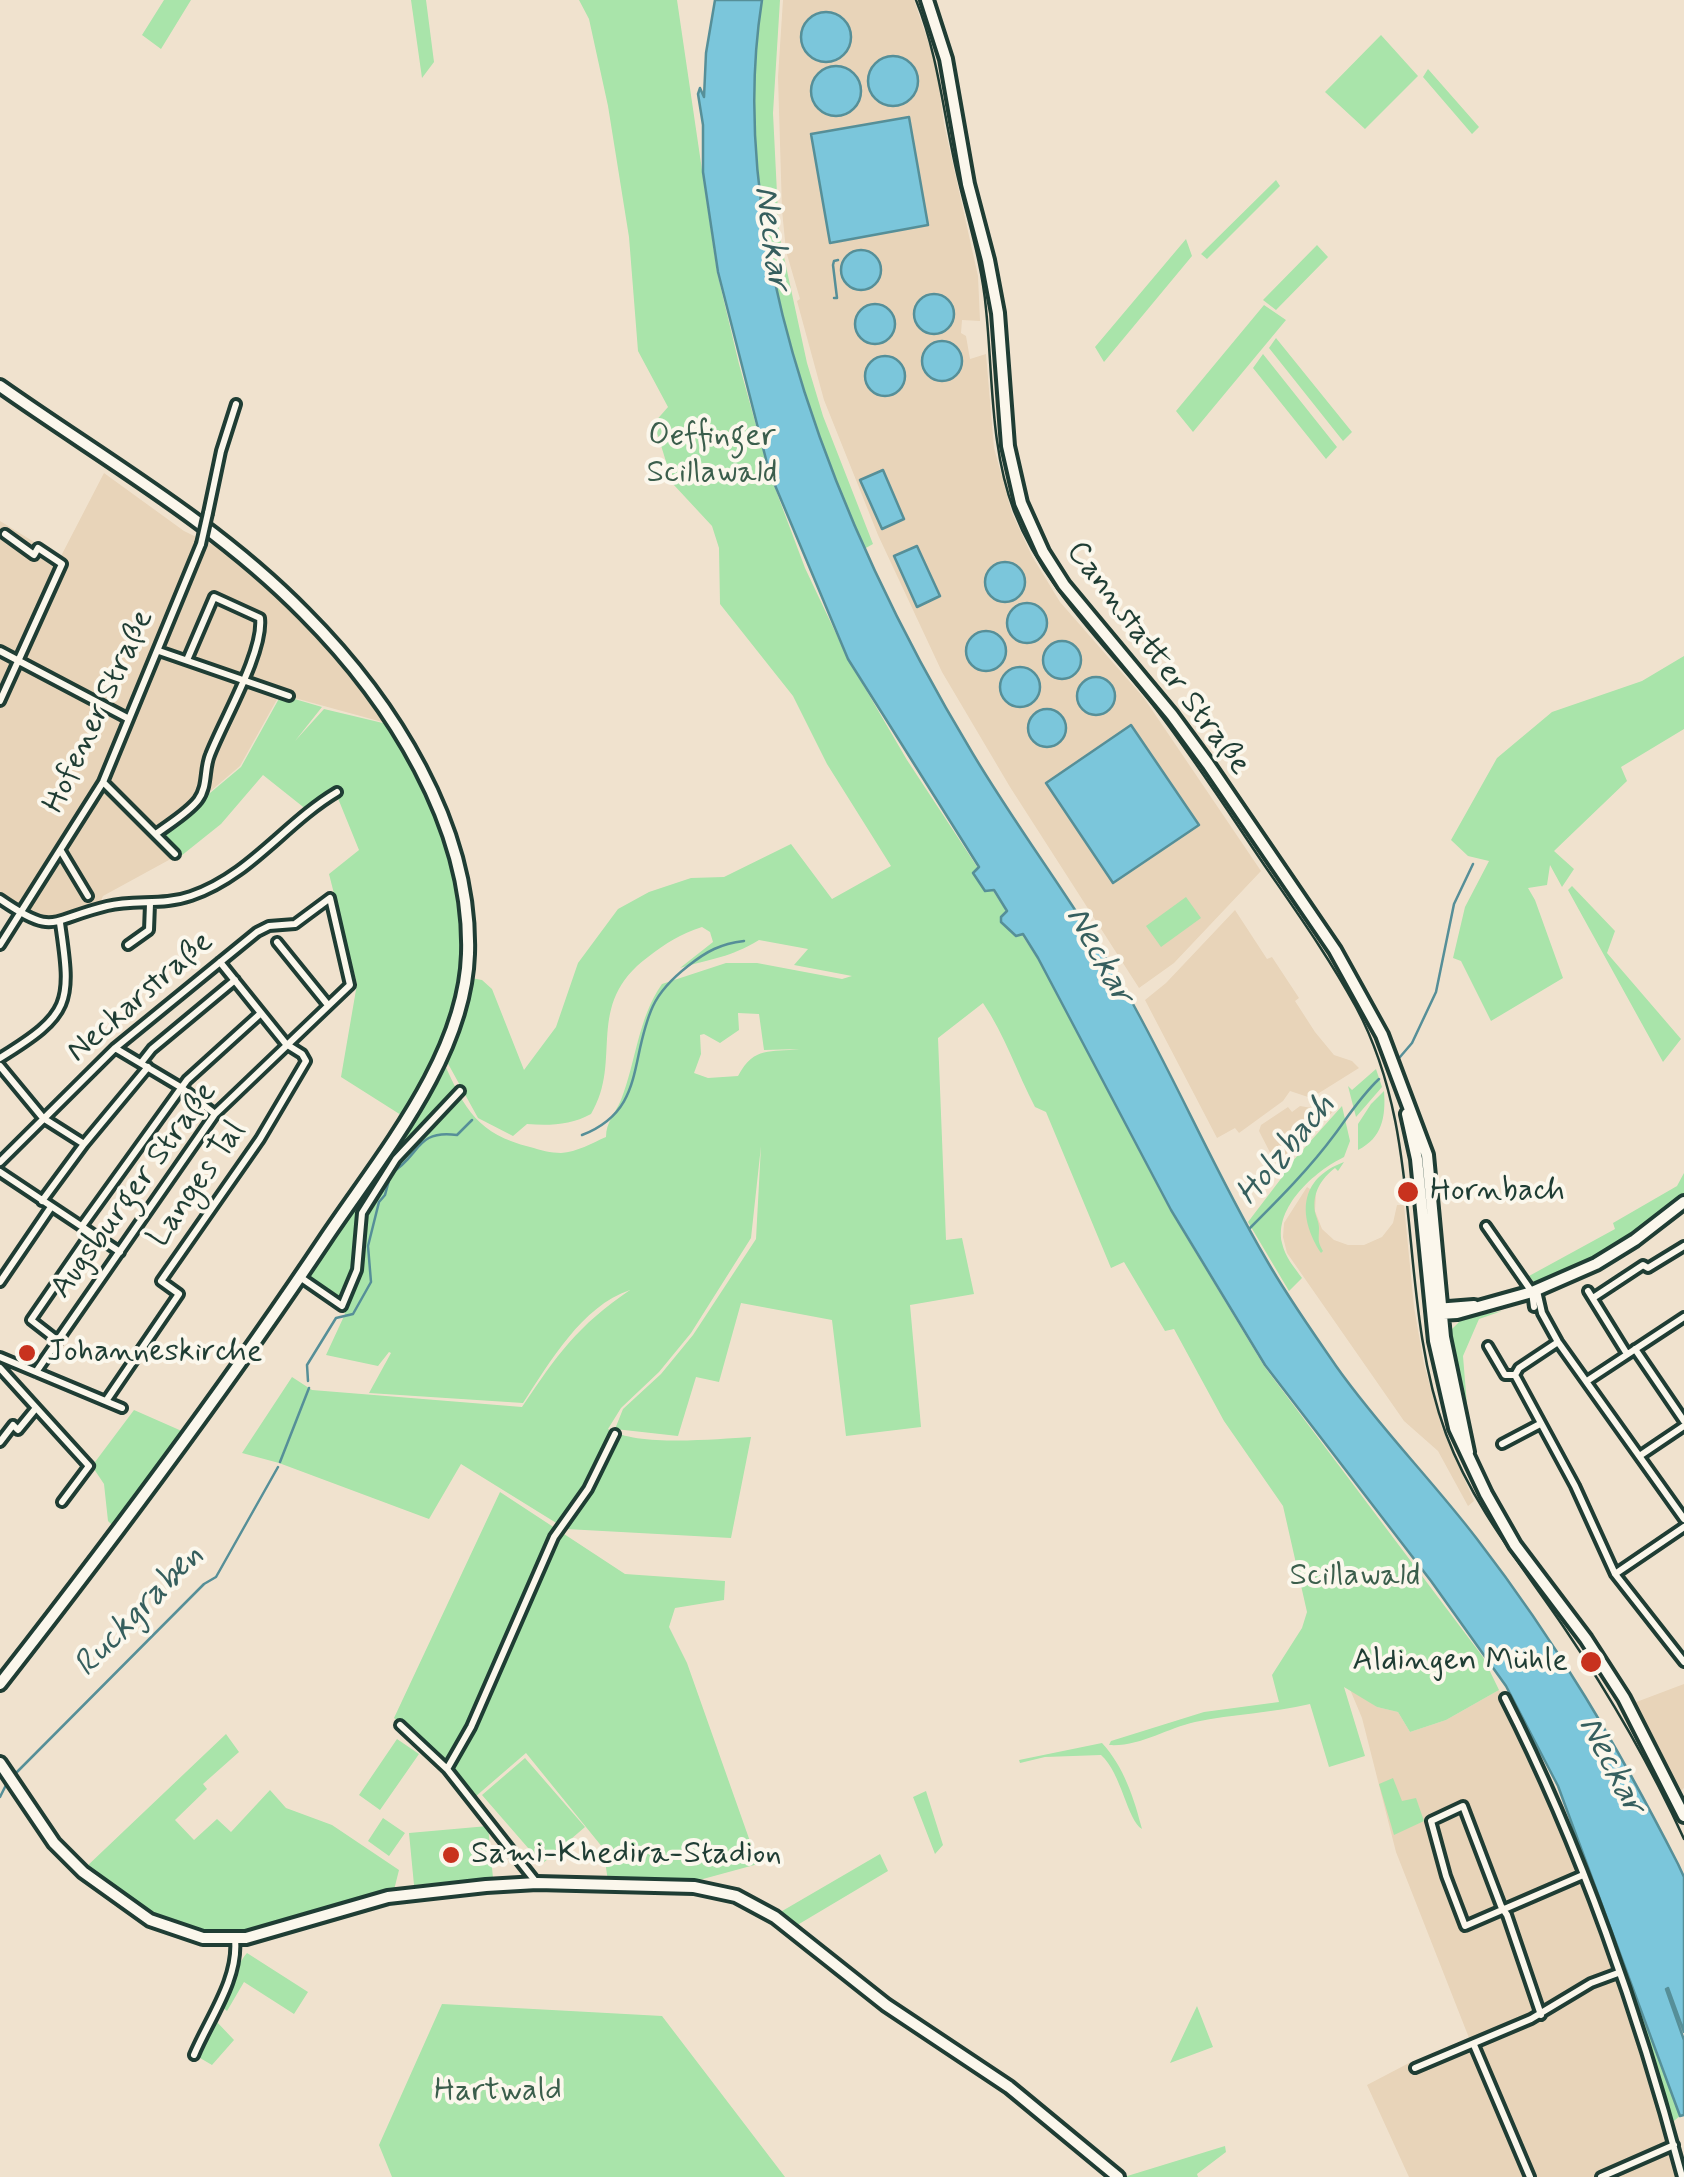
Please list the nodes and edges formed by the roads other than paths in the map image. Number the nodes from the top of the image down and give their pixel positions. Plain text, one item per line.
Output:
1 (927, 0) edge
2 (0, 386) edge
3 (236, 404) dead end
4 (5, 534) dead end
5 (159, 651) junction
6 (0, 652) edge
7 (188, 660) junction
8 (17, 663) junction
9 (243, 680) junction
10 (289, 696) dead end
11 (0, 701) edge
12 (129, 719) junction
13 (103, 782) junction
14 (336, 792) dead end
15 (156, 834) junction
16 (61, 851) junction
17 (175, 854) dead end
18 (88, 896) dead end
19 (0, 898) edge
20 (330, 898) joint
21 (150, 904) junction
22 (21, 913) junction
23 (60, 923) junction
24 (277, 942) dead end
25 (0, 945) edge
26 (128, 945) dead end
27 (220, 962) junction
28 (235, 980) junction
29 (328, 1005) junction
30 (261, 1013) junction
31 (286, 1044) junction
32 (115, 1048) junction
33 (0, 1058) edge
34 (144, 1065) junction
35 (0, 1066) edge
36 (182, 1088) junction
37 (460, 1092) dead end
38 (215, 1114) junction
39 (43, 1118) junction
40 (84, 1144) junction
41 (0, 1162) edge
42 (0, 1172) edge
43 (42, 1201) junction
44 (1684, 1202) edge
45 (51, 1206) junction
46 (82, 1226) junction
47 (1486, 1226) dead end
48 (92, 1233) junction
49 (1684, 1246) edge
50 (120, 1252) junction
51 (300, 1277) junction
52 (0, 1282) edge
53 (1534, 1291) junction
54 (1506, 1299) junction
55 (1477, 1306) junction
56 (1534, 1306) junction
57 (1438, 1311) junction
58 (1542, 1313) junction
59 (1457, 1314) junction
60 (1680, 1319) edge
61 (1684, 1333) edge
62 (1444, 1337) junction
63 (58, 1341) junction
64 (1558, 1342) junction
65 (1488, 1346) dead end
66 (1635, 1349) junction
67 (1627, 1354) junction
68 (0, 1358) edge
69 (0, 1368) edge
70 (36, 1372) junction
71 (1515, 1376) junction
72 (1587, 1381) junction
73 (106, 1401) junction
74 (36, 1408) junction
75 (122, 1408) dead end
76 (1684, 1423) edge
77 (1540, 1424) junction
78 (615, 1434) dead end
79 (0, 1442) edge
80 (1502, 1444) dead end
81 (1468, 1452) junction
82 (1642, 1455) junction
83 (62, 1502) dead end
84 (1684, 1518) edge
85 (1684, 1526) edge
86 (1615, 1574) junction
87 (1684, 1662) edge
88 (0, 1684) edge
89 (1505, 1698) dead end
90 (400, 1724) dead end
91 (0, 1764) edge
92 (447, 1768) junction
93 (1684, 1816) edge
94 (1583, 1875) junction
95 (536, 1883) junction
96 (1503, 1909) junction
97 (235, 1940) junction
98 (1618, 1973) junction
99 (1540, 2015) junction
100 (1474, 2045) junction
101 (194, 2055) dead end
102 (1416, 2068) dead end
103 (1674, 2145) junction
104 (1118, 2177) edge
105 (1530, 2177) edge
106 (1601, 2177) edge
107 (1682, 2177) edge

1 - 57 main road, Cannstatter Straße
2 - 51 main road
3 - 5 street, Hofener Straße, bridge
4 - 8 street
5 - 7 street
5 - 12 street, Hofener Straße
6 - 8 street
7 - 9 street
7 - 9 street
8 - 11 street
8 - 12 street
9 - 10 street
9 - 15 street
12 - 13 street, Hofener Straße
13 - 15 street
13 - 16 street, Hofener Straße
14 - 21 street
15 - 17 street
16 - 18 street
16 - 22 street, Hofener Straße
19 - 22 street
20 - 27 street, Neckarstraße
20 - 29 street, Augsburger Straße
21 - 23 street
21 - 26 street
22 - 23 street
22 - 25 street, Hofener Straße
23 - 33 street
24 - 29 street
27 - 28 street
27 - 32 street, Neckarstraße
28 - 30 street
28 - 34 street
29 - 31 street, Augsburger Straße
30 - 31 street
30 - 36 street
31 - 38 street, Augsburger Straße
31 - 73 street, Langes Tal
32 - 34 street
32 - 39 street, Neckarstraße
34 - 36 street
34 - 40 street
35 - 39 street
36 - 38 street
36 - 46 street
37 - 51 street
38 - 50 street, Augsburger Straße
39 - 40 street
39 - 41 street, Neckarstraße
40 - 43 street
42 - 43 street
43 - 45 street
44 - 53 main road
45 - 46 street
45 - 52 street
46 - 48 street
47 - 53 street
48 - 50 street
48 - 63 street
49 - 67 street
50 - 63 street, Augsburger Straße
51 - 88 main road
53 - 54 main road
53 - 56 street
53 - 58 street
54 - 55 main road
54 - 56 street
55 - 57 main road
55 - 59 main road
56 - 58 street
57 - 59 main road
57 - 62 main road
57 - 81 main road
58 - 64 street
59 - 62 main road
60 - 61 street
60 - 66 street
62 - 81 main road
63 - 70 street, Augsburger Straße
64 - 71 street
64 - 72 street
65 - 71 street
66 - 67 street
66 - 76 street
67 - 72 street
68 - 70 street
69 - 74 street
70 - 73 street
71 - 77 street
72 - 82 street
73 - 75 street
74 - 79 street
74 - 83 street
76 - 82 street
77 - 80 street
77 - 86 street
78 - 92 street
81 - 93 main road
82 - 84 street
85 - 86 street
86 - 87 street
89 - 94 street
90 - 92 street
91 - 97 main road
92 - 95 street
94 - 96 street
94 - 98 street
95 - 97 main road
95 - 104 main road
96 - 96 street
96 - 99 street
97 - 101 street
98 - 99 street
98 - 103 street
99 - 100 street
100 - 102 street
100 - 105 street
103 - 106 street
103 - 107 street

